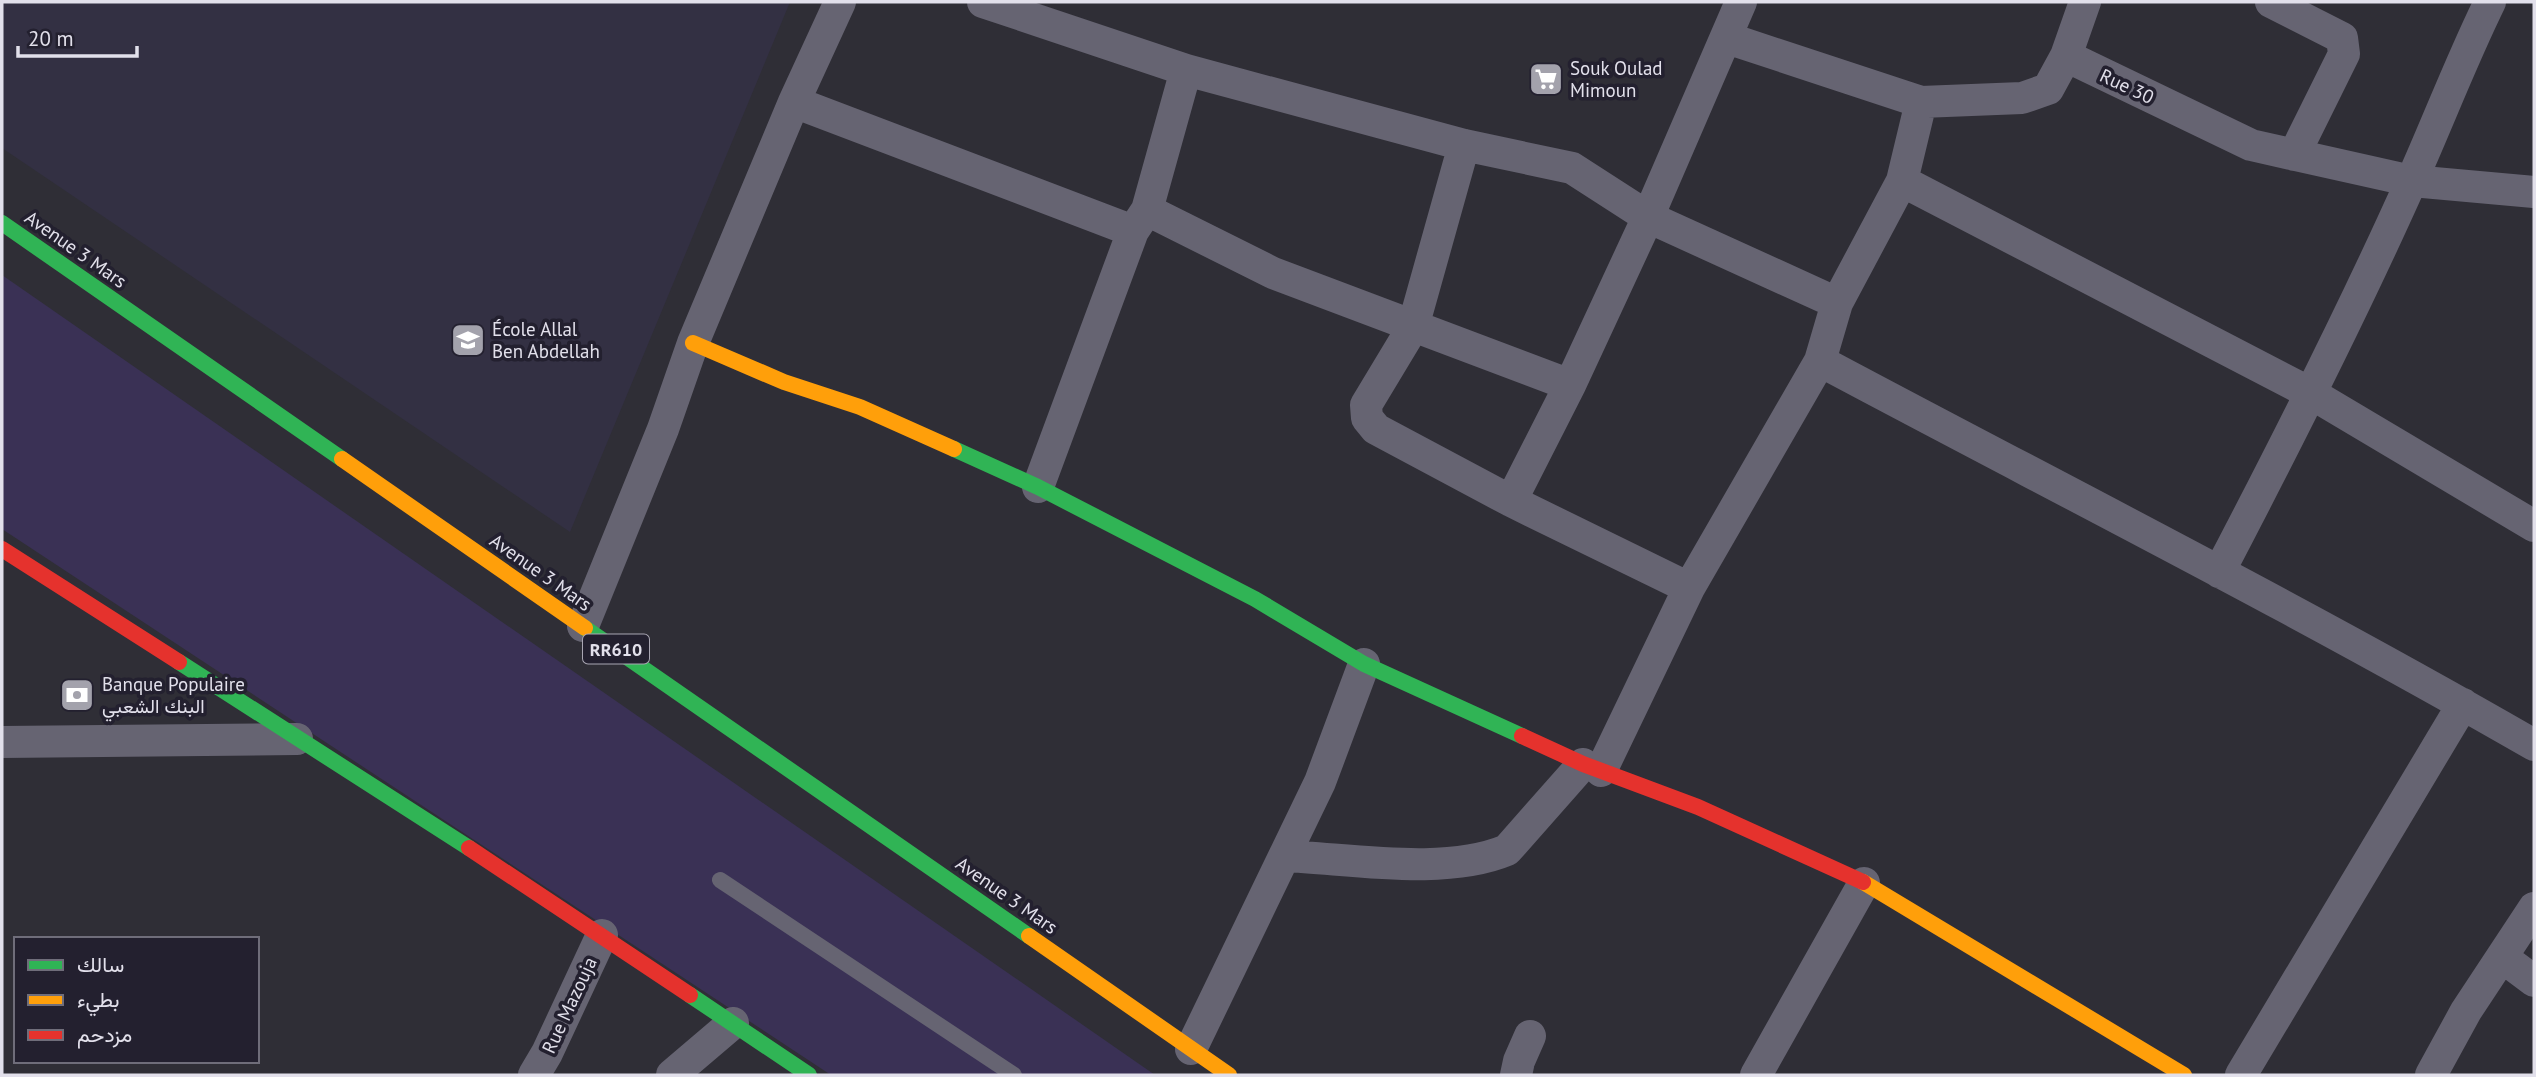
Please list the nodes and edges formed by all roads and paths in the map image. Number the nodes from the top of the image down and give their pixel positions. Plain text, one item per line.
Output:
1 (840, 2) edge
2 (983, 2) edge
3 (1741, 2) edge
4 (2085, 2) edge
5 (2271, 2) edge
6 (2490, 2) edge
7 (1727, 38) junction
8 (2066, 56) junction
9 (1186, 70) junction
10 (794, 102) junction
11 (1921, 102) junction
12 (1464, 145) junction
13 (2294, 155) junction
14 (1902, 181) junction
15 (2412, 181) junction
16 (2534, 192) edge
17 (1648, 217) junction
18 (1140, 221) junction
19 (2, 223) edge
20 (1837, 303) junction
21 (1413, 327) junction
22 (693, 343) junction
23 (1820, 361) junction
24 (1570, 385) junction
25 (2312, 394) junction
26 (1038, 487) junction
27 (1511, 501) junction
28 (2534, 526) edge
29 (2, 549) edge
30 (2219, 572) junction
31 (1689, 588) junction
32 (583, 626) junction
33 (1364, 664) junction
34 (2463, 704) junction
35 (297, 739) junction
36 (2, 742) edge
37 (2534, 745) edge
38 (1592, 767) junction
39 (1285, 856) junction
40 (720, 880) dead end
41 (1864, 883) junction
42 (2534, 908) edge
43 (602, 935) junction
44 (2502, 957) junction
45 (2534, 981) edge
46 (733, 1023) junction
47 (1530, 1036) dead end
48 (1188, 1058) junction
49 (2154, 1067) edge
50 (534, 1075) edge
51 (672, 1075) edge
52 (809, 1075) edge
53 (1014, 1075) edge
54 (1229, 1075) edge
55 (1516, 1075) edge
56 (1756, 1075) edge
57 (2184, 1075) edge
58 (2241, 1075) edge
59 (2431, 1075) edge

1 - 10 street
2 - 9 street
3 - 7 street
4 - 8 street
5 - 13 street
6 - 15 street
7 - 11 street
7 - 17 street
8 - 11 street
8 - 13 street, Rue 30
9 - 12 street
9 - 18 street
10 - 18 street
10 - 22 street
11 - 14 street
12 - 17 street
12 - 21 street
13 - 15 street, Rue 30
14 - 20 street
14 - 25 street
15 - 16 street, Rue 30
15 - 25 street
17 - 20 street
17 - 24 street
18 - 21 street
18 - 26 street
19 - 32 main road, Avenue 3 Mars / RR610
20 - 23 street
21 - 24 street
21 - 27 street
22 - 26 main road
22 - 32 street
23 - 30 street
23 - 31 street
24 - 27 street
25 - 28 street
25 - 30 street
26 - 33 main road
27 - 31 street
29 - 35 main road
30 - 34 street
31 - 38 street
32 - 48 main road, Avenue 3 Mars / RR610
33 - 38 main road
33 - 39 street
34 - 37 street
34 - 58 street
35 - 36 street
35 - 43 main road
38 - 39 street
38 - 41 main road
39 - 48 street
40 - 53 lane
41 - 49 main road
41 - 56 street
42 - 44 street
43 - 46 main road
43 - 50 street, Rue Mazouja
44 - 45 street
44 - 59 street
46 - 51 street
46 - 52 main road
47 - 55 street
48 - 54 main road, Avenue 3 Mars / RR610
49 - 57 main road

